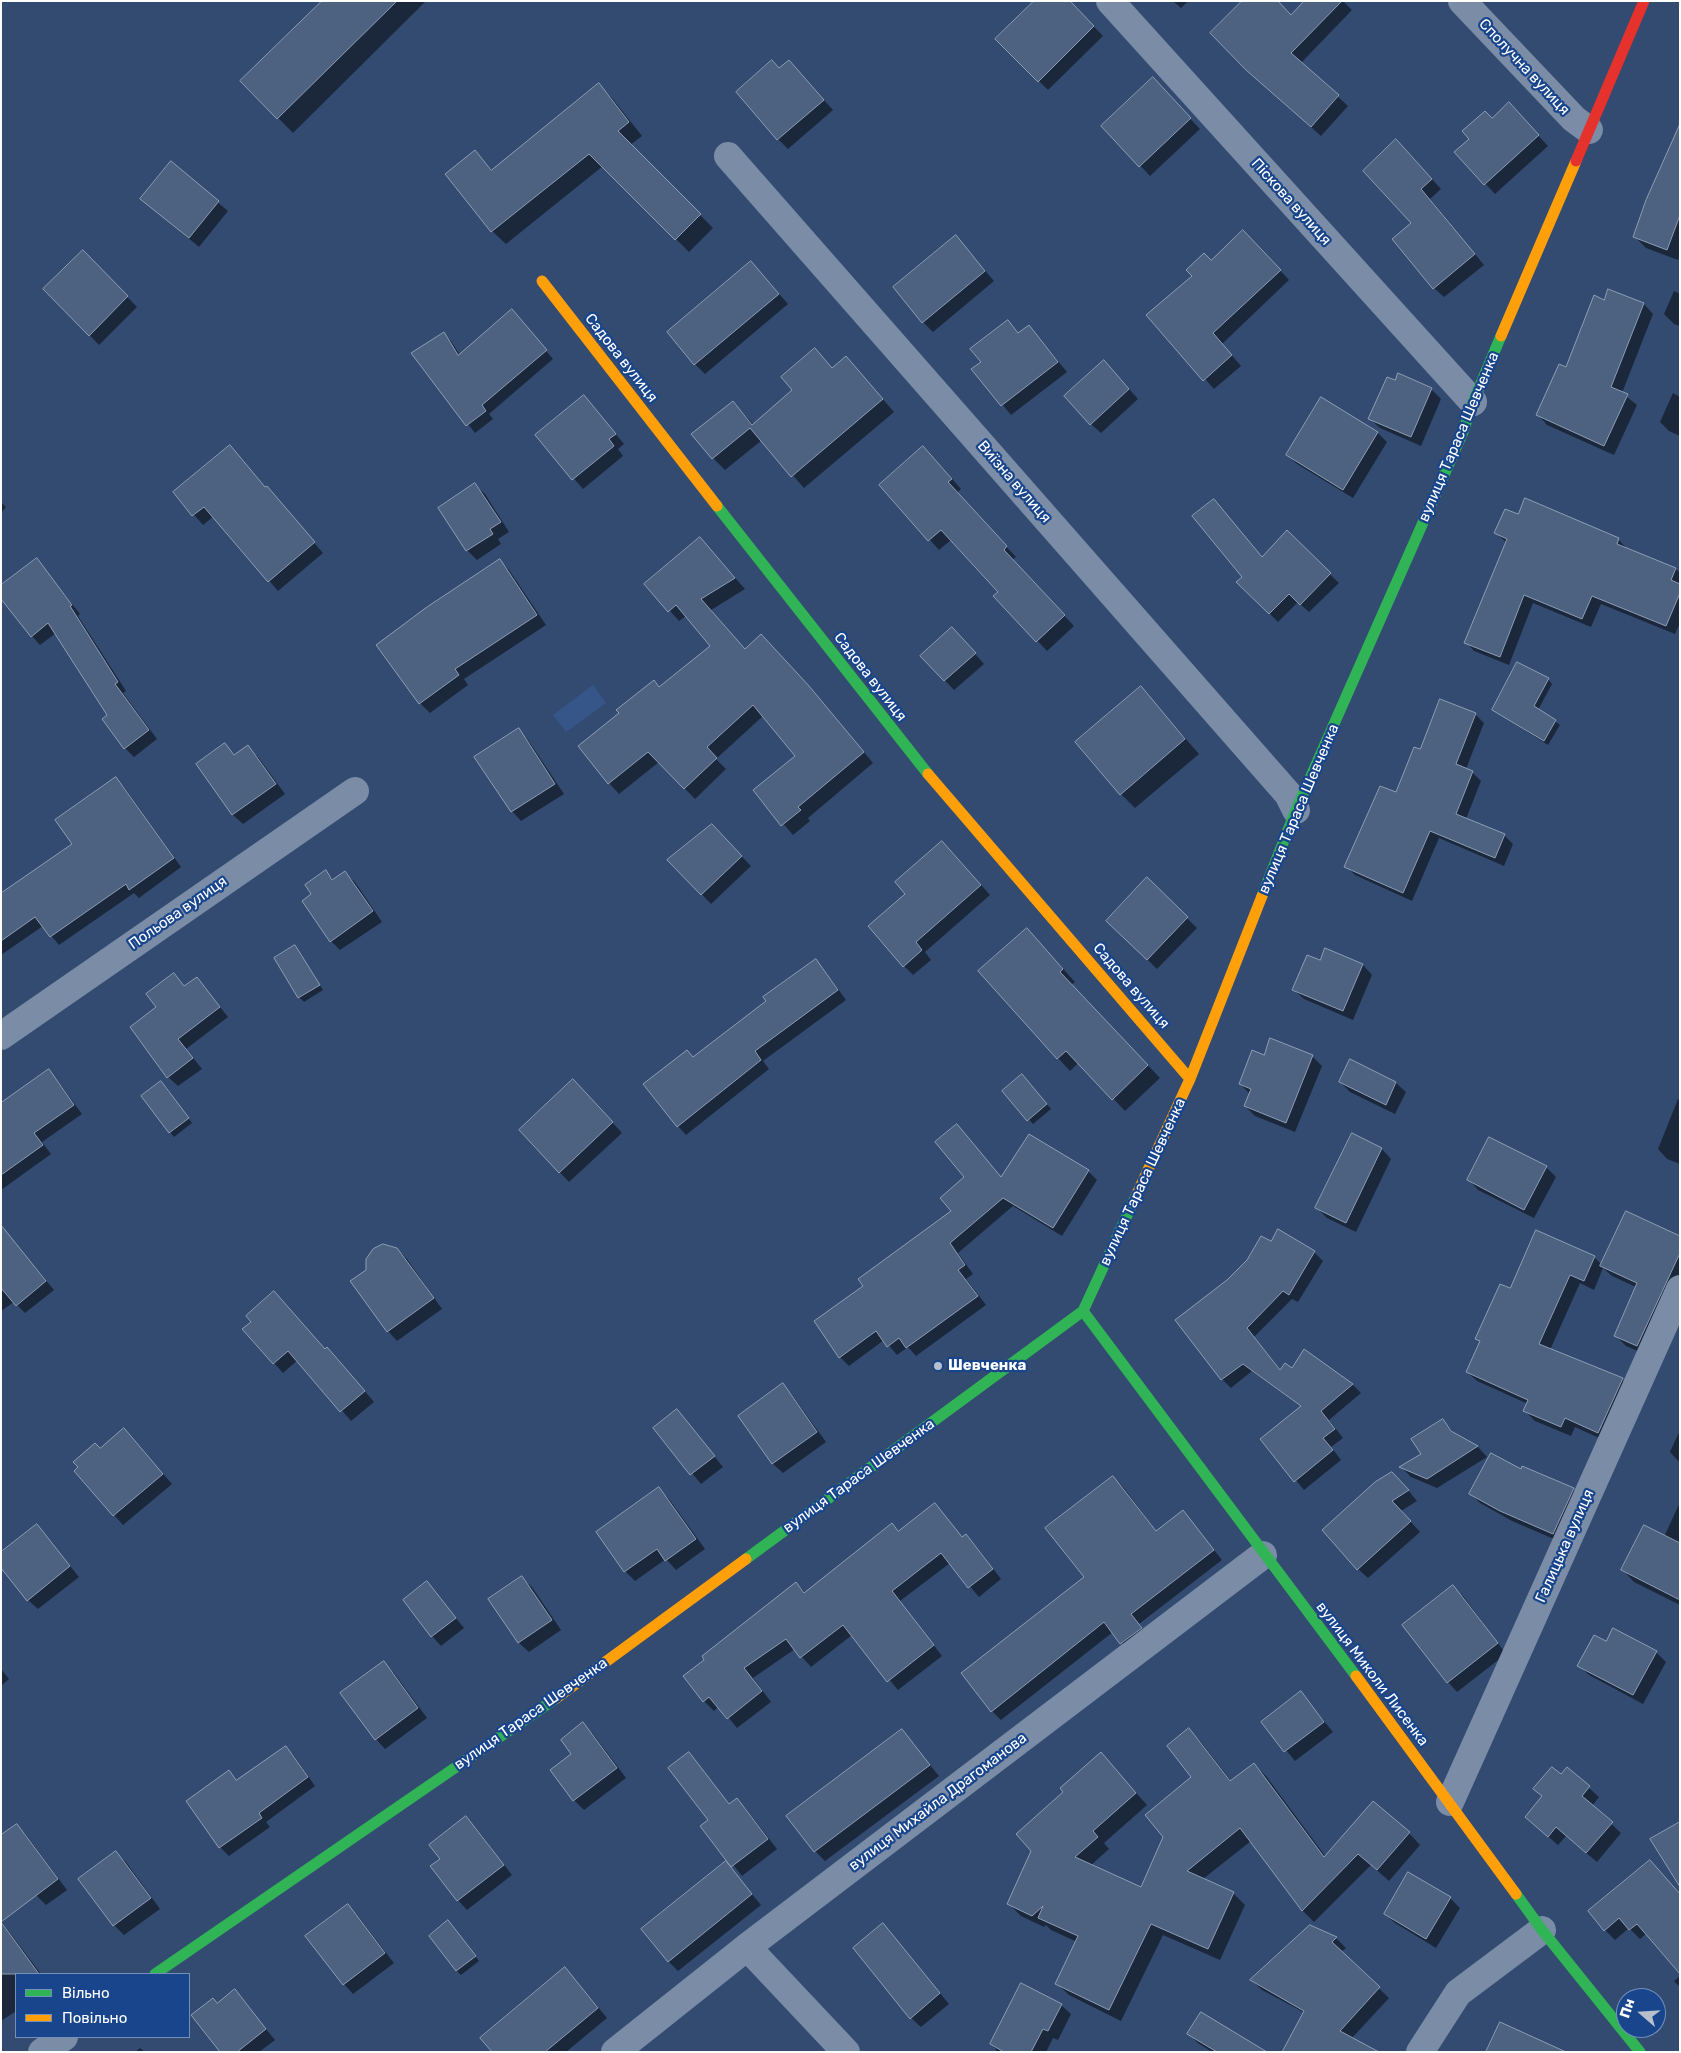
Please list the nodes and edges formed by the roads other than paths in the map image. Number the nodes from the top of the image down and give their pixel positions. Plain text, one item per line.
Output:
1 (1110, 1) edge
2 (1462, 1) edge
3 (1644, 1) edge
4 (1589, 130) junction
5 (728, 156) dead end
6 (542, 281) dead end
7 (1473, 402) junction
8 (355, 790) dead end
9 (1296, 810) junction
10 (1, 1036) edge
11 (1190, 1079) junction
12 (1680, 1289) edge
13 (1083, 1311) junction
14 (1264, 1555) junction
15 (1450, 1802) junction
16 (1542, 1930) junction
17 (747, 1947) junction
18 (155, 1973) edge
19 (63, 2038) edge
20 (621, 2049) edge
21 (42, 2052) edge
22 (846, 2052) edge
23 (1420, 2052) edge
24 (1640, 2052) edge

1 - 7 street, Піскова вулиця
2 - 4 street, Сполучна вулиця
3 - 4 street, вулиця Тараса Шевченка
4 - 7 street, вулиця Тараса Шевченка
5 - 9 street, Виїзна вулиця
6 - 11 street, Садова вулиця
7 - 9 street, вулиця Тараса Шевченка
8 - 10 street, Польова вулиця
9 - 11 street, вулиця Тараса Шевченка
11 - 13 street, вулиця Тараса Шевченка
12 - 15 street, Галицька вулиця
13 - 14 street, вулиця Миколи Лисенка
13 - 18 street, вулиця Тараса Шевченка
14 - 15 street, вулиця Миколи Лисенка
14 - 17 street, вулиця Михайла Драгоманова
15 - 16 street, вулиця Миколи Лисенка
16 - 23 street
16 - 24 street, вулиця Миколи Лисенка
17 - 20 street, вулиця Михайла Драгоманова
17 - 22 street
19 - 21 street

